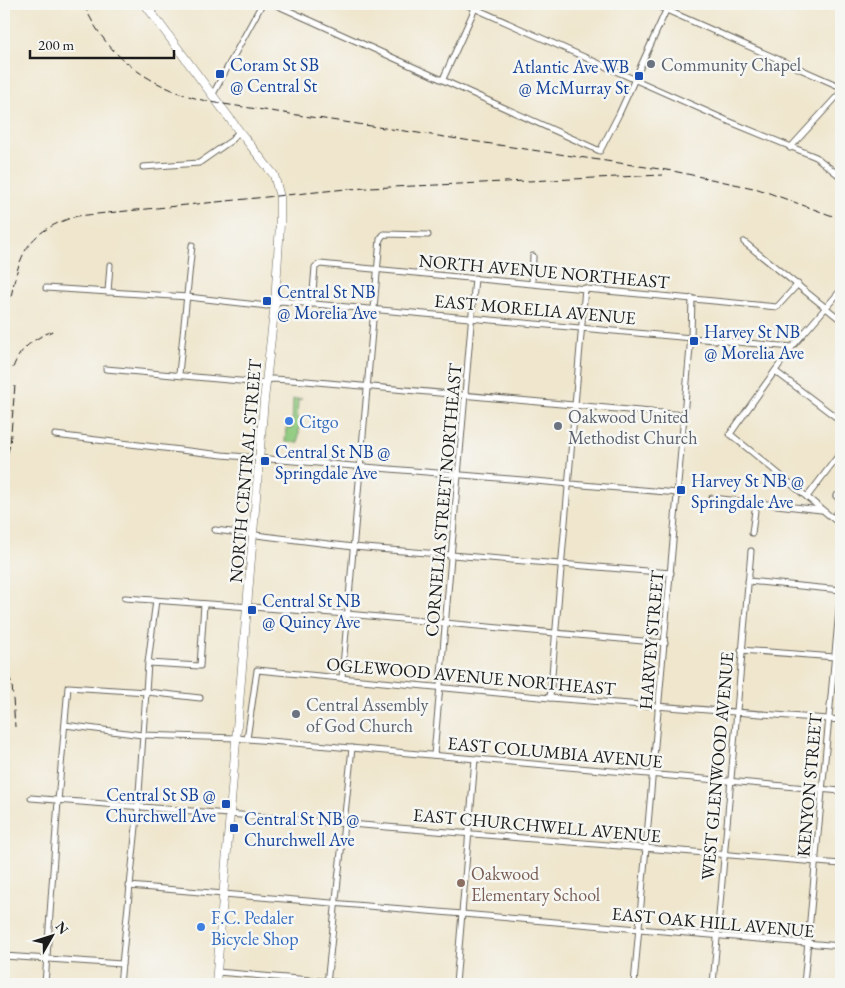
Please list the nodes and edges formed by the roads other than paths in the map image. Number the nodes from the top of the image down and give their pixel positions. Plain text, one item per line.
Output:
1 (145, 4) edge
2 (262, 4) edge
3 (274, 4) edge
4 (465, 4) edge
5 (653, 4) edge
6 (835, 4) edge
7 (476, 6) edge
8 (667, 7) edge
9 (841, 7) edge
10 (443, 79) junction
11 (634, 80) junction
12 (841, 87) edge
13 (841, 92) edge
14 (213, 94) junction
15 (239, 131) junction
16 (790, 148) junction
17 (144, 167) dead end
18 (841, 178) edge
19 (428, 235) dead end
20 (744, 242) dead end
21 (192, 245) dead end
22 (533, 256) dead end
23 (110, 266) dead end
24 (377, 269) junction
25 (475, 278) junction
26 (532, 283) junction
27 (798, 284) junction
28 (46, 288) dead end
29 (585, 288) junction
30 (841, 290) edge
31 (108, 292) junction
32 (188, 297) junction
33 (692, 298) junction
34 (275, 303) junction
35 (312, 304) junction
36 (827, 308) junction
37 (374, 309) junction
38 (473, 317) junction
39 (841, 320) edge
40 (582, 327) junction
41 (691, 336) junction
42 (792, 347) junction
43 (106, 368) dead end
44 (775, 371) junction
45 (178, 374) junction
46 (268, 381) junction
47 (366, 386) junction
48 (466, 396) junction
49 (575, 405) junction
50 (684, 416) junction
51 (841, 422) edge
52 (55, 435) dead end
53 (841, 452) edge
54 (260, 458) junction
55 (360, 466) junction
56 (460, 474) junction
57 (569, 483) junction
58 (678, 493) junction
59 (836, 496) dead end
60 (807, 497) junction
61 (712, 498) dead end
62 (841, 500) edge
63 (756, 503) junction
64 (841, 508) edge
65 (822, 510) junction
66 (833, 518) junction
67 (841, 525) edge
68 (215, 530) dead end
69 (752, 533) dead end
70 (255, 535) junction
71 (353, 546) junction
72 (751, 551) dead end
73 (453, 555) junction
74 (561, 563) junction
75 (671, 573) junction
76 (748, 581) junction
77 (841, 589) edge
78 (125, 598) dead end
79 (156, 600) junction
80 (204, 604) junction
81 (248, 606) junction
82 (347, 614) junction
83 (447, 624) junction
84 (556, 633) junction
85 (664, 643) junction
86 (742, 650) junction
87 (835, 657) junction
88 (148, 663) junction
89 (342, 678) junction
90 (440, 688) junction
91 (147, 692) junction
92 (200, 698) dead end
93 (550, 698) junction
94 (660, 705) junction
95 (736, 712) junction
96 (829, 719) junction
97 (841, 720) edge
98 (65, 725) junction
99 (142, 735) junction
100 (236, 738) junction
101 (247, 739) junction
102 (352, 748) junction
103 (434, 755) junction
104 (475, 759) junction
105 (653, 774) junction
106 (730, 781) junction
107 (823, 789) junction
108 (841, 791) edge
109 (31, 798) dead end
110 (58, 801) junction
111 (138, 806) junction
112 (230, 813) junction
113 (344, 822) junction
114 (469, 833) junction
115 (646, 848) junction
116 (723, 854) junction
117 (816, 862) junction
118 (841, 864) edge
119 (129, 886) junction
120 (224, 893) junction
121 (336, 903) junction
122 (462, 914) junction
123 (639, 929) junction
124 (717, 936) junction
125 (808, 944) junction
126 (841, 946) edge
127 (4, 956) edge
128 (48, 959) junction
129 (122, 964) junction
130 (217, 972) junction
131 (327, 983) edge
132 (45, 984) edge
133 (120, 984) edge
134 (216, 984) edge
135 (358, 984) edge
136 (456, 984) edge
137 (634, 984) edge
138 (713, 984) edge
139 (804, 984) edge

1 - 14 main road, NORTH CENTRAL STREET
2 - 14 street
3 - 10 street
4 - 7 street
5 - 8 street
6 - 9 street
7 - 10 street
7 - 11 street
8 - 11 street
8 - 12 street
10 - 11 street
11 - 16 street
13 - 16 street
14 - 15 main road, NORTH CENTRAL STREET
15 - 17 street
15 - 34 main road, NORTH CENTRAL STREET
16 - 18 street
19 - 24 street
20 - 27 street
21 - 32 street
22 - 26 street
23 - 31 street
24 - 25 street, NORTH AVENUE NORTHEAST
24 - 35 street, NORTH AVENUE NORTHEAST
24 - 37 street
25 - 26 street, NORTH AVENUE NORTHEAST
25 - 38 street, CORNELIA STREET NORTHEAST
26 - 29 street, NORTH AVENUE NORTHEAST
27 - 33 street, NORTH AVENUE NORTHEAST
27 - 36 street
28 - 31 street, EAST MORELIA AVENUE
29 - 33 street, NORTH AVENUE NORTHEAST
29 - 40 street
30 - 36 street
31 - 32 street, EAST MORELIA AVENUE
32 - 34 street, EAST MORELIA AVENUE
32 - 45 street
33 - 41 street, HARVEY STREET
34 - 35 street, EAST MORELIA AVENUE
34 - 46 main road, NORTH CENTRAL STREET
35 - 37 street, EAST MORELIA AVENUE
36 - 39 street
36 - 42 street
37 - 38 street, EAST MORELIA AVENUE
37 - 47 street
38 - 40 street, EAST MORELIA AVENUE
38 - 48 street, CORNELIA STREET NORTHEAST
40 - 41 street, EAST MORELIA AVENUE
40 - 49 street
41 - 42 street, EAST MORELIA AVENUE
41 - 50 street, HARVEY STREET
42 - 44 street
43 - 45 street
44 - 51 street
44 - 60 street
45 - 46 street
46 - 47 street
46 - 54 main road, NORTH CENTRAL STREET
47 - 48 street
47 - 55 street
48 - 49 street
48 - 56 street, CORNELIA STREET NORTHEAST
49 - 50 street
49 - 57 street
50 - 58 street, HARVEY STREET
52 - 54 street
53 - 60 street
54 - 55 street
54 - 70 main road, NORTH CENTRAL STREET
55 - 56 street
55 - 71 street
56 - 57 street
56 - 73 street, CORNELIA STREET NORTHEAST
57 - 58 street
57 - 74 street
58 - 75 street, HARVEY STREET
59 - 62 street
60 - 65 street
61 - 63 street
63 - 65 street
63 - 69 street
64 - 66 street
65 - 66 street
66 - 67 street
68 - 70 street
70 - 71 street
70 - 81 main road, NORTH CENTRAL STREET
71 - 73 street
71 - 82 street
72 - 76 street, WEST GLENWOOD AVENUE
73 - 74 street
73 - 83 street, CORNELIA STREET NORTHEAST
74 - 75 street
74 - 84 street
75 - 85 street, HARVEY STREET
76 - 77 street
76 - 86 street, WEST GLENWOOD AVENUE
77 - 87 street, KENYON STREET
78 - 79 street
79 - 80 street
79 - 88 street
80 - 81 street
80 - 88 street
81 - 82 street
81 - 100 main road, NORTH CENTRAL STREET
82 - 83 street
82 - 89 street
83 - 84 street
83 - 90 street, CORNELIA STREET NORTHEAST
84 - 85 street
84 - 93 street
85 - 94 street, HARVEY STREET
86 - 87 street
86 - 95 street, WEST GLENWOOD AVENUE
87 - 96 street, KENYON STREET
88 - 91 street
89 - 90 street, OGLEWOOD AVENUE NORTHEAST
89 - 101 street, OGLEWOOD AVENUE NORTHEAST
90 - 93 street, OGLEWOOD AVENUE NORTHEAST
90 - 103 street, CORNELIA STREET NORTHEAST
91 - 92 street
91 - 98 street
91 - 99 street
93 - 94 street, OGLEWOOD AVENUE NORTHEAST
94 - 95 street, OGLEWOOD AVENUE NORTHEAST
94 - 105 street, HARVEY STREET
95 - 96 street, OGLEWOOD AVENUE NORTHEAST
95 - 106 street, WEST GLENWOOD AVENUE
96 - 97 street, OGLEWOOD AVENUE NORTHEAST
96 - 107 street, KENYON STREET
98 - 99 street, EAST COLUMBIA AVENUE
98 - 110 street
99 - 100 street, EAST COLUMBIA AVENUE
99 - 111 street
100 - 101 street, EAST COLUMBIA AVENUE
100 - 112 main road, NORTH CENTRAL STREET
101 - 102 street, EAST COLUMBIA AVENUE
102 - 103 street, EAST COLUMBIA AVENUE
102 - 113 street
103 - 104 street, EAST COLUMBIA AVENUE
104 - 105 street, EAST COLUMBIA AVENUE
104 - 114 street
105 - 106 street, EAST COLUMBIA AVENUE
105 - 115 street, HARVEY STREET
106 - 107 street, EAST COLUMBIA AVENUE
106 - 116 street, WEST GLENWOOD AVENUE
107 - 108 street, EAST COLUMBIA AVENUE
107 - 117 street, KENYON STREET
109 - 110 street, EAST CHURCHWELL AVENUE
110 - 111 street, EAST CHURCHWELL AVENUE
110 - 128 street
111 - 112 street, EAST CHURCHWELL AVENUE
111 - 119 street
112 - 113 street, EAST CHURCHWELL AVENUE
112 - 120 main road, NORTH CENTRAL STREET
113 - 114 street, EAST CHURCHWELL AVENUE
113 - 121 street
114 - 115 street, EAST CHURCHWELL AVENUE
114 - 122 street
115 - 116 street, EAST CHURCHWELL AVENUE
115 - 123 street, HARVEY STREET
116 - 117 street, EAST CHURCHWELL AVENUE
116 - 124 street, WEST GLENWOOD AVENUE
117 - 118 street, EAST CHURCHWELL AVENUE
117 - 125 street, KENYON STREET
119 - 120 street, EAST OAK HILL AVENUE
119 - 129 street
120 - 121 street, EAST OAK HILL AVENUE
120 - 130 main road, NORTH CENTRAL STREET
121 - 122 street, EAST OAK HILL AVENUE
121 - 131 street
122 - 123 street, EAST OAK HILL AVENUE
122 - 136 street
123 - 124 street, EAST OAK HILL AVENUE
123 - 137 street, HARVEY STREET
124 - 125 street, EAST OAK HILL AVENUE
124 - 138 street, WEST GLENWOOD AVENUE
125 - 126 street, EAST OAK HILL AVENUE
125 - 139 street, KENYON STREET
127 - 128 street
128 - 129 street
128 - 132 street
129 - 133 street
130 - 131 street
130 - 134 main road, NORTH CENTRAL STREET
131 - 135 street

